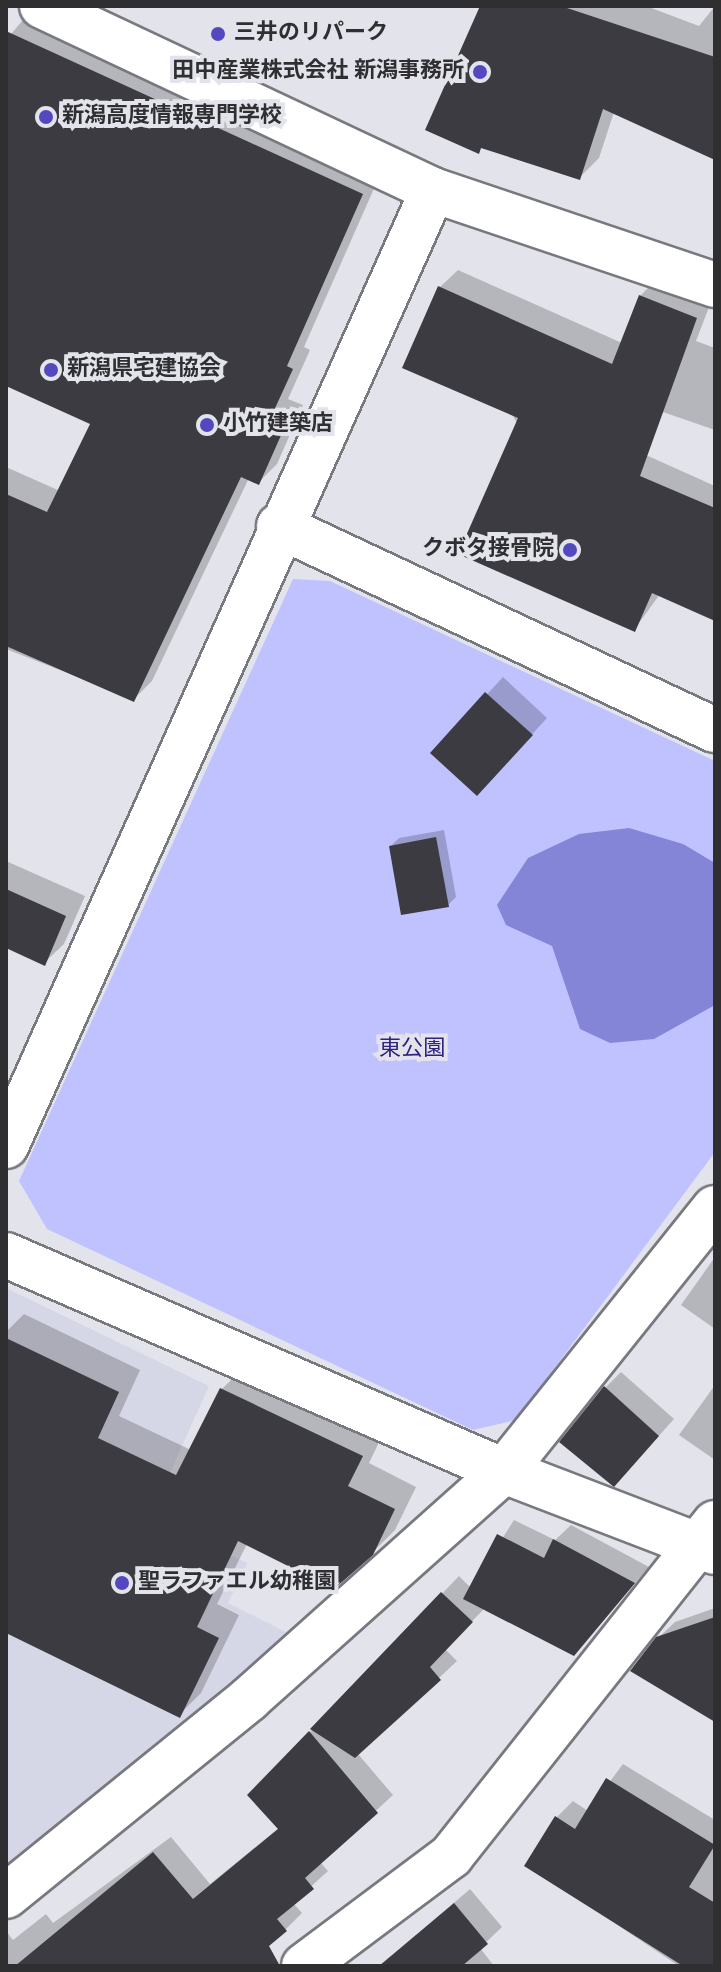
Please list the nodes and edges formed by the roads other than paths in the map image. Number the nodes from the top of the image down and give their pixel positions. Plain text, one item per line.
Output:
1 (42, 6) edge
2 (433, 190) junction
3 (715, 285) edge
4 (279, 526) junction
5 (715, 730) edge
6 (6, 1146) edge
7 (715, 1208) edge
8 (6, 1255) edge
9 (504, 1471) junction
10 (710, 1540) edge
11 (6, 1896) edge
12 (304, 1966) edge

1 - 2 street
2 - 3 street
2 - 4 street
4 - 5 street
4 - 6 street
7 - 9 street
8 - 9 street
9 - 10 street
9 - 11 street
10 - 12 street

